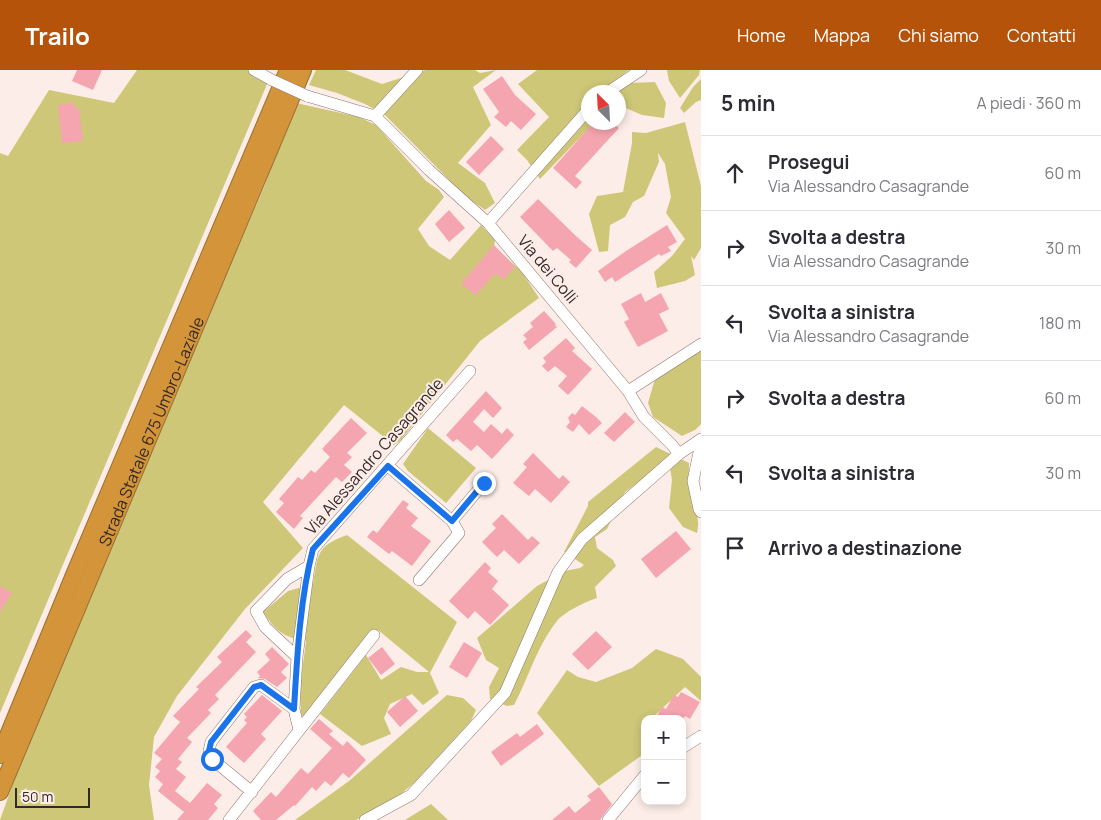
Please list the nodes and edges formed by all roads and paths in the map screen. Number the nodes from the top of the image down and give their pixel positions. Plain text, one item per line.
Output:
1 (254, 70) edge
2 (288, 70) edge
3 (303, 70) edge
4 (417, 70) edge
5 (641, 70) edge
6 (618, 85) edge
7 (374, 116) junction
8 (581, 118) edge
9 (488, 223) junction
10 (701, 344) edge
11 (470, 371) dead end
12 (628, 391) junction
13 (701, 439) edge
14 (701, 444) edge
15 (679, 454) junction
16 (388, 466) junction
17 (484, 483) dead end
18 (701, 512) edge
19 (452, 521) junction
20 (309, 566) junction
21 (419, 580) dead end
22 (374, 635) dead end
23 (297, 657) junction
24 (294, 709) junction
25 (299, 730) junction
26 (701, 736) edge
27 (686, 745) edge
28 (0, 755) edge
29 (641, 780) edge
30 (0, 792) edge
31 (252, 792) junction
32 (229, 820) edge
33 (365, 820) edge
34 (608, 820) edge

1 - 7 street, bridge
2 - 28 highway, Strada Statale 675 Umbro-Laziale
3 - 30 highway, Strada Statale 675 Umbro-Laziale
4 - 7 street
5 - 6 street
7 - 9 street, Via dei Colli
8 - 9 street
9 - 12 street, Via dei Colli
10 - 12 street
11 - 16 street, Via Alessandro Casagrande
12 - 15 street, Via dei Colli
13 - 15 street
14 - 18 street
15 - 33 street
16 - 19 street
16 - 20 street, Via Alessandro Casagrande
17 - 19 street
19 - 21 street
20 - 23 street, Via Alessandro Casagrande
20 - 23 street
22 - 25 street
23 - 24 street, Via Alessandro Casagrande
24 - 25 street, Via Alessandro Casagrande
24 - 31 street
25 - 31 street
26 - 27 street
29 - 34 street
31 - 32 street

